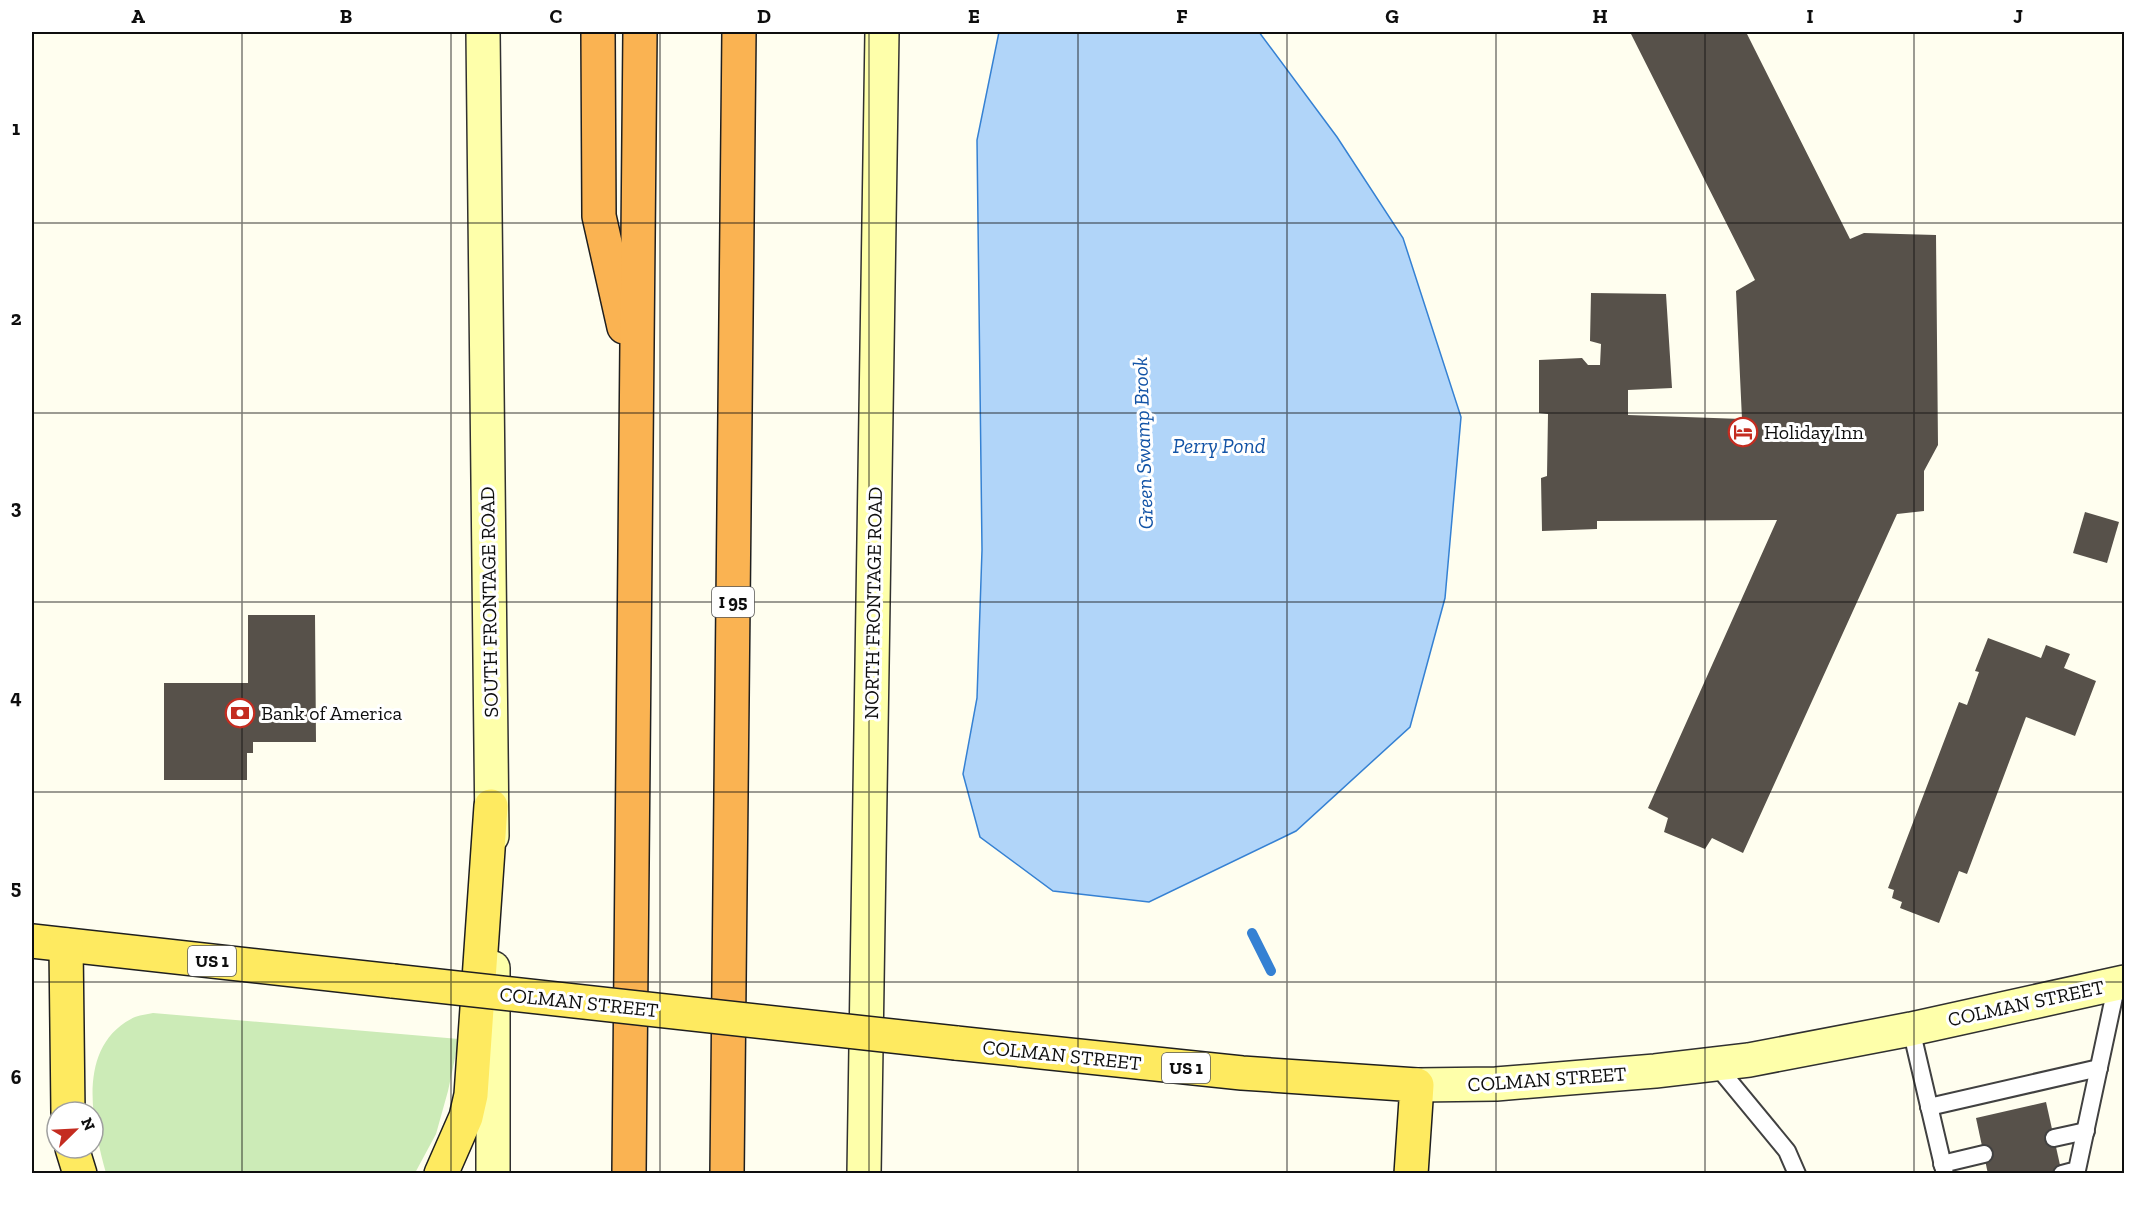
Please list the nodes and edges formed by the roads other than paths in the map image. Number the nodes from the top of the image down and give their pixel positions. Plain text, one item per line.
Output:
1 (483, 32) edge
2 (598, 32) edge
3 (640, 32) edge
4 (739, 32) edge
5 (882, 32) edge
6 (636, 378) junction
7 (491, 806) junction
8 (32, 941) edge
9 (66, 945) junction
10 (2120, 982) edge
11 (1911, 1029) junction
12 (1716, 1065) junction
13 (2099, 1068) junction
14 (1418, 1085) junction
15 (68, 1100) edge
16 (1929, 1107) junction
17 (2086, 1131) junction
18 (2054, 1138) dead end
19 (1984, 1154) dead end
20 (1944, 1169) edge
21 (441, 1173) edge
22 (493, 1173) edge
23 (629, 1173) edge
24 (727, 1173) edge
25 (864, 1173) edge
26 (1411, 1173) edge
27 (1797, 1173) edge
28 (2062, 1173) edge

1 - 7 main road, SOUTH FRONTAGE ROAD
2 - 6 highway
3 - 6 highway
4 - 24 highway, I 95
5 - 25 main road, NORTH FRONTAGE ROAD
6 - 23 highway
7 - 21 main road
7 - 22 main road, SOUTH FRONTAGE ROAD
8 - 9 main road, COLMAN STREET / US 1
9 - 14 main road, COLMAN STREET / US 1, bridge
9 - 15 main road
10 - 11 main road, COLMAN STREET
10 - 13 lane
11 - 12 main road, COLMAN STREET
11 - 16 lane
12 - 14 main road, COLMAN STREET
12 - 27 lane
13 - 16 lane
13 - 17 lane
14 - 26 main road
16 - 20 lane
17 - 18 lane
17 - 28 lane
19 - 20 lane

